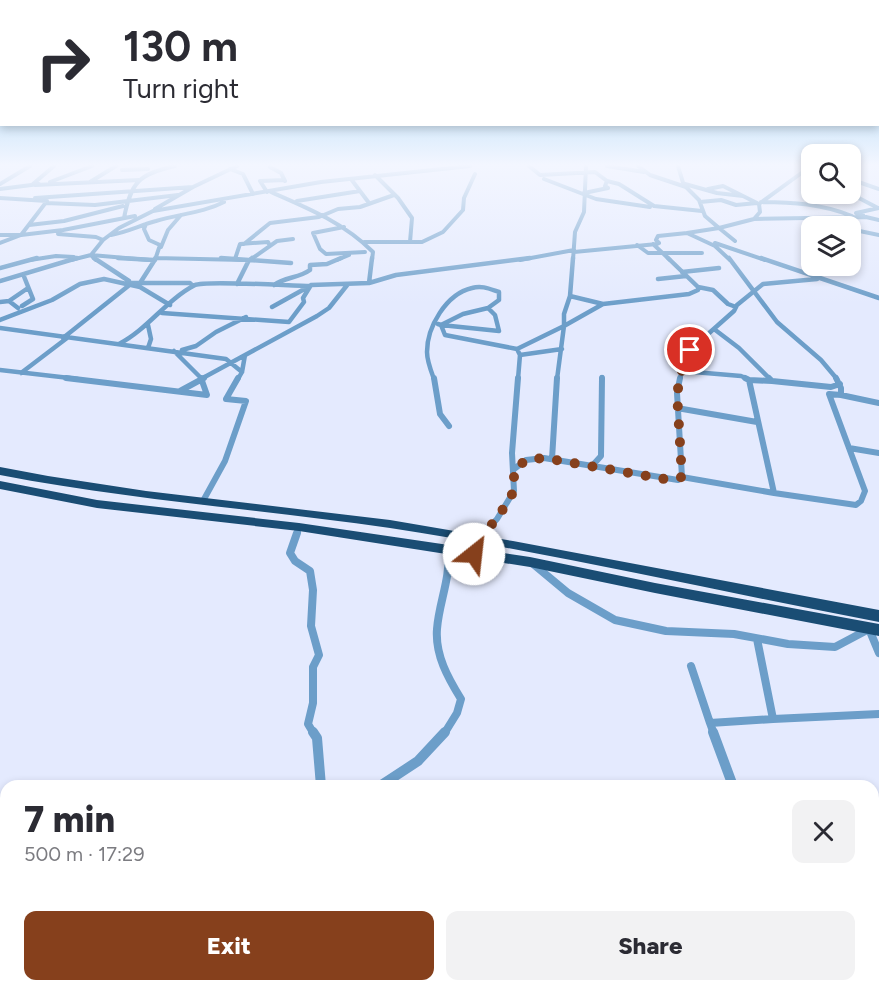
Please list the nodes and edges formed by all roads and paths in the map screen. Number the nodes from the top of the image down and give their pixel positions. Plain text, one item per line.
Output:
1 (39, 212) edge
2 (96, 212) edge
3 (125, 212) edge
4 (193, 212) edge
5 (319, 212) edge
6 (334, 212) edge
7 (407, 212) edge
8 (461, 212) edge
9 (584, 212) edge
10 (703, 212) edge
11 (760, 212) edge
12 (859, 212) edge
13 (147, 213) joint
14 (181, 215) junction
15 (324, 215) junction
16 (861, 217) edge
17 (868, 217) junction
18 (124, 218) junction
19 (754, 219) junction
20 (800, 219) edge
21 (879, 220) edge
22 (146, 224) junction
23 (29, 225) junction
24 (344, 226) junction
25 (719, 228) junction
26 (861, 231) edge
27 (36, 232) junction
28 (687, 233) junction
29 (0, 235) edge
30 (21, 235) junction
31 (110, 235) junction
32 (879, 235) edge
33 (293, 239) dead end
34 (103, 240) junction
35 (735, 241) dead end
36 (364, 242) junction
37 (410, 242) junction
38 (0, 243) edge
39 (712, 243) junction
40 (244, 244) junction
41 (269, 244) junction
42 (653, 244) junction
43 (637, 245) junction
44 (161, 248) junction
45 (574, 251) junction
46 (365, 252) dead end
47 (661, 252) junction
48 (352, 253) junction
49 (702, 253) dead end
50 (91, 255) junction
51 (72, 259) junction
52 (155, 259) junction
53 (235, 259) junction
54 (250, 260) junction
55 (291, 263) dead end
56 (0, 268) edge
57 (719, 268) dead end
58 (23, 274) junction
59 (684, 274) junction
60 (658, 279) dead end
61 (817, 279) junction
62 (0, 281) edge
63 (318, 281) dead end
64 (130, 282) junction
65 (140, 283) junction
66 (369, 283) junction
67 (237, 284) junction
68 (348, 284) junction
69 (193, 285) junction
70 (274, 285) junction
71 (310, 285) junction
72 (698, 287) junction
73 (28, 288) junction
74 (753, 291) junction
75 (570, 296) junction
76 (879, 298) edge
77 (9, 301) junction
78 (0, 302) edge
79 (603, 304) junction
80 (170, 305) junction
81 (272, 307) dead end
82 (736, 307) junction
83 (488, 308) junction
84 (19, 309) junction
85 (162, 313) junction
86 (246, 317) junction
87 (0, 320) edge
88 (438, 324) junction
89 (148, 325) junction
90 (564, 326) junction
91 (0, 328) edge
92 (714, 328) junction
93 (65, 338) junction
94 (118, 345) junction
95 (148, 348) junction
96 (562, 349) junction
97 (174, 351) junction
98 (518, 352) junction
99 (245, 354) junction
100 (231, 363) junction
101 (0, 370) edge
102 (682, 371) junction
103 (242, 372) junction
104 (21, 373) junction
105 (602, 377) dead end
106 (202, 379) junction
107 (749, 380) junction
108 (772, 381) junction
109 (840, 384) junction
110 (180, 391) junction
111 (841, 395) junction
112 (879, 403) edge
113 (677, 408) junction
114 (757, 422) junction
115 (449, 426) dead end
116 (849, 448) junction
117 (879, 453) edge
118 (552, 459) junction
119 (592, 466) junction
120 (514, 470) junction
121 (0, 471) edge
122 (682, 477) junction
123 (0, 485) edge
124 (774, 493) junction
125 (203, 501) junction
126 (340, 517) junction
127 (299, 527) junction
128 (335, 532) junction
129 (477, 540) junction
130 (448, 550) junction
131 (474, 554) junction
132 (530, 562) junction
133 (879, 616) edge
134 (874, 630) edge
135 (757, 639) junction
136 (879, 652) edge
137 (691, 666) dead end
138 (879, 714) edge
139 (773, 719) junction
140 (710, 723) junction
141 (320, 780) edge
142 (391, 780) edge
143 (731, 780) edge

1 - 23 street
2 - 23 street
3 - 18 street
4 - 14 street
5 - 15 street
6 - 15 street
7 - 37 street
8 - 37 street
9 - 45 street
10 - 25 street
11 - 19 street
12 - 17 street
13 - 18 street
13 - 31 street
14 - 22 street
14 - 44 street
15 - 24 street
15 - 40 street
16 - 17 street
17 - 21 street
18 - 27 street
19 - 20 street
19 - 25 street
22 - 31 street
22 - 44 street
23 - 30 street
24 - 36 street
24 - 48 street
25 - 28 street
25 - 35 street
26 - 32 street
27 - 30 street
27 - 34 street
28 - 39 street
28 - 42 street
29 - 30 street
30 - 38 street
31 - 34 street
33 - 41 street
34 - 50 street
36 - 37 street
36 - 66 street
39 - 61 street
39 - 74 street
40 - 41 street
40 - 53 street
41 - 54 street
42 - 43 street
42 - 47 street
43 - 45 street
43 - 47 street
44 - 52 street
45 - 66 street
45 - 75 street
46 - 48 street
47 - 49 street
47 - 59 street
48 - 70 street
50 - 51 street
50 - 52 street
50 - 64 street
51 - 56 street
51 - 58 street
52 - 53 street
52 - 65 street
53 - 54 street
54 - 55 street
54 - 67 street
57 - 59 street
58 - 62 street
58 - 73 street
59 - 60 street
59 - 72 street
61 - 74 street
61 - 76 street
63 - 71 street
64 - 65 street
64 - 80 street
64 - 84 street
64 - 93 street
65 - 69 street
66 - 68 street
67 - 69 street
67 - 70 street
68 - 71 street
68 - 99 street
69 - 80 street
70 - 71 street
71 - 81 street
71 - 86 street
72 - 79 street
72 - 82 street
73 - 77 street
73 - 84 street
74 - 82 street
74 - 109 street
75 - 79 street
75 - 90 street
77 - 78 street
77 - 84 street
79 - 90 street
80 - 85 street
82 - 92 street
83 - 88 street
83 - 88 street
83 - 88 street
84 - 87 street
85 - 86 street
85 - 89 street
86 - 97 street
88 - 98 street
88 - 115 street
89 - 94 street
89 - 95 street
90 - 96 street
90 - 98 street
91 - 93 street
92 - 102 street
92 - 108 street
93 - 94 street
93 - 104 street
94 - 95 street
95 - 97 street
96 - 98 street
96 - 118 street
97 - 100 street
97 - 106 street
98 - 120 street
99 - 100 street
99 - 103 street
100 - 103 street
100 - 106 street
101 - 104 street
102 - 107 street
102 - 113 street
103 - 125 street
104 - 110 street
105 - 119 street
106 - 110 street
106 - 110 street
107 - 108 street
107 - 114 street
108 - 109 street
109 - 111 street
111 - 112 street
111 - 116 street
113 - 114 street
113 - 122 street
114 - 124 street
116 - 117 street
116 - 124 street
118 - 119 street
118 - 120 street
119 - 122 street
120 - 129 street
121 - 125 highway
122 - 124 street
123 - 127 highway
125 - 126 highway
126 - 128 highway
126 - 129 highway
127 - 128 highway
127 - 141 street
128 - 130 highway
129 - 131 street
129 - 133 highway
130 - 131 highway
130 - 142 street
131 - 132 highway
132 - 134 highway
132 - 135 street
134 - 135 street
134 - 136 street
135 - 139 street
137 - 140 street
138 - 139 street
139 - 140 street
140 - 143 street

